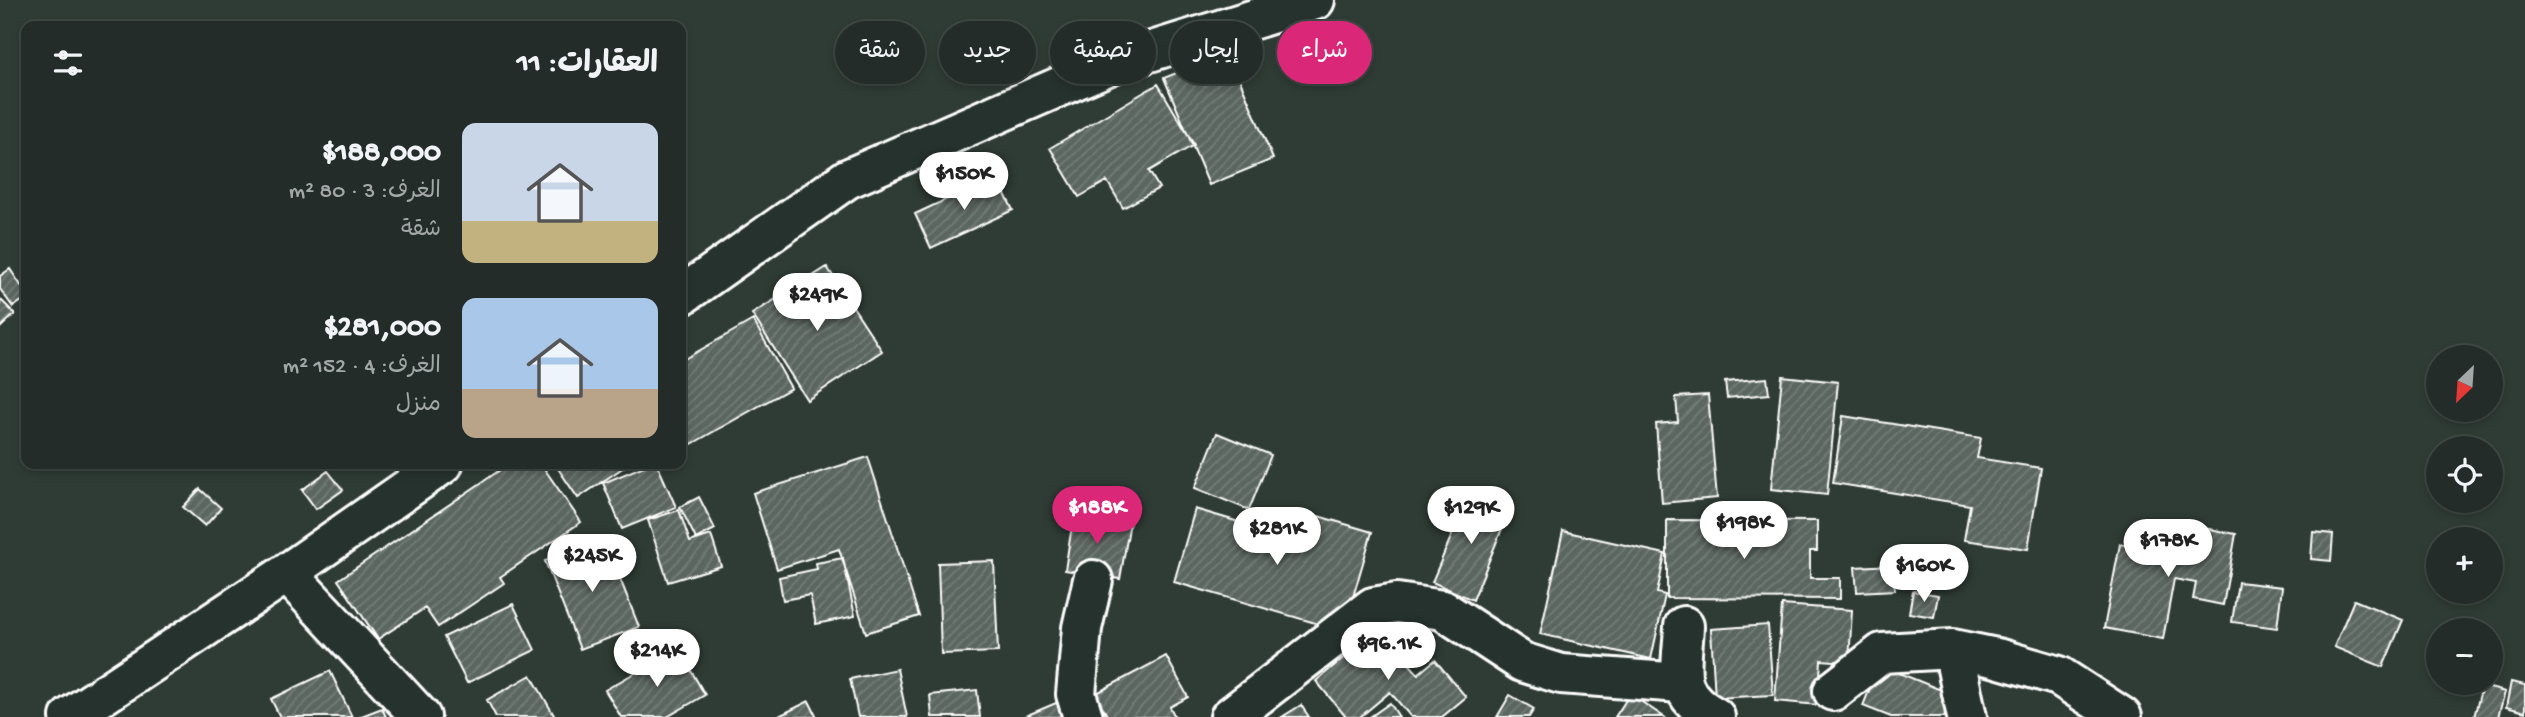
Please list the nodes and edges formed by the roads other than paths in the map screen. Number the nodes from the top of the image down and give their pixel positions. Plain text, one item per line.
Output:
1 (1315, 0) edge
2 (686, 292) edge
3 (436, 469) edge
4 (287, 573) junction
5 (1093, 580) dead end
6 (1684, 626) dead end
7 (1953, 649) junction
8 (1681, 683) junction
9 (1833, 691) dead end
10 (70, 717) edge
11 (421, 717) edge
12 (1083, 717) edge
13 (1230, 717) edge
14 (1715, 717) edge
15 (1967, 717) edge
16 (2122, 717) edge

1 - 2 street
3 - 4 street
4 - 10 street
4 - 11 street
5 - 12 street
6 - 8 street
7 - 9 street
7 - 15 street
7 - 16 street
8 - 13 street
8 - 14 street

